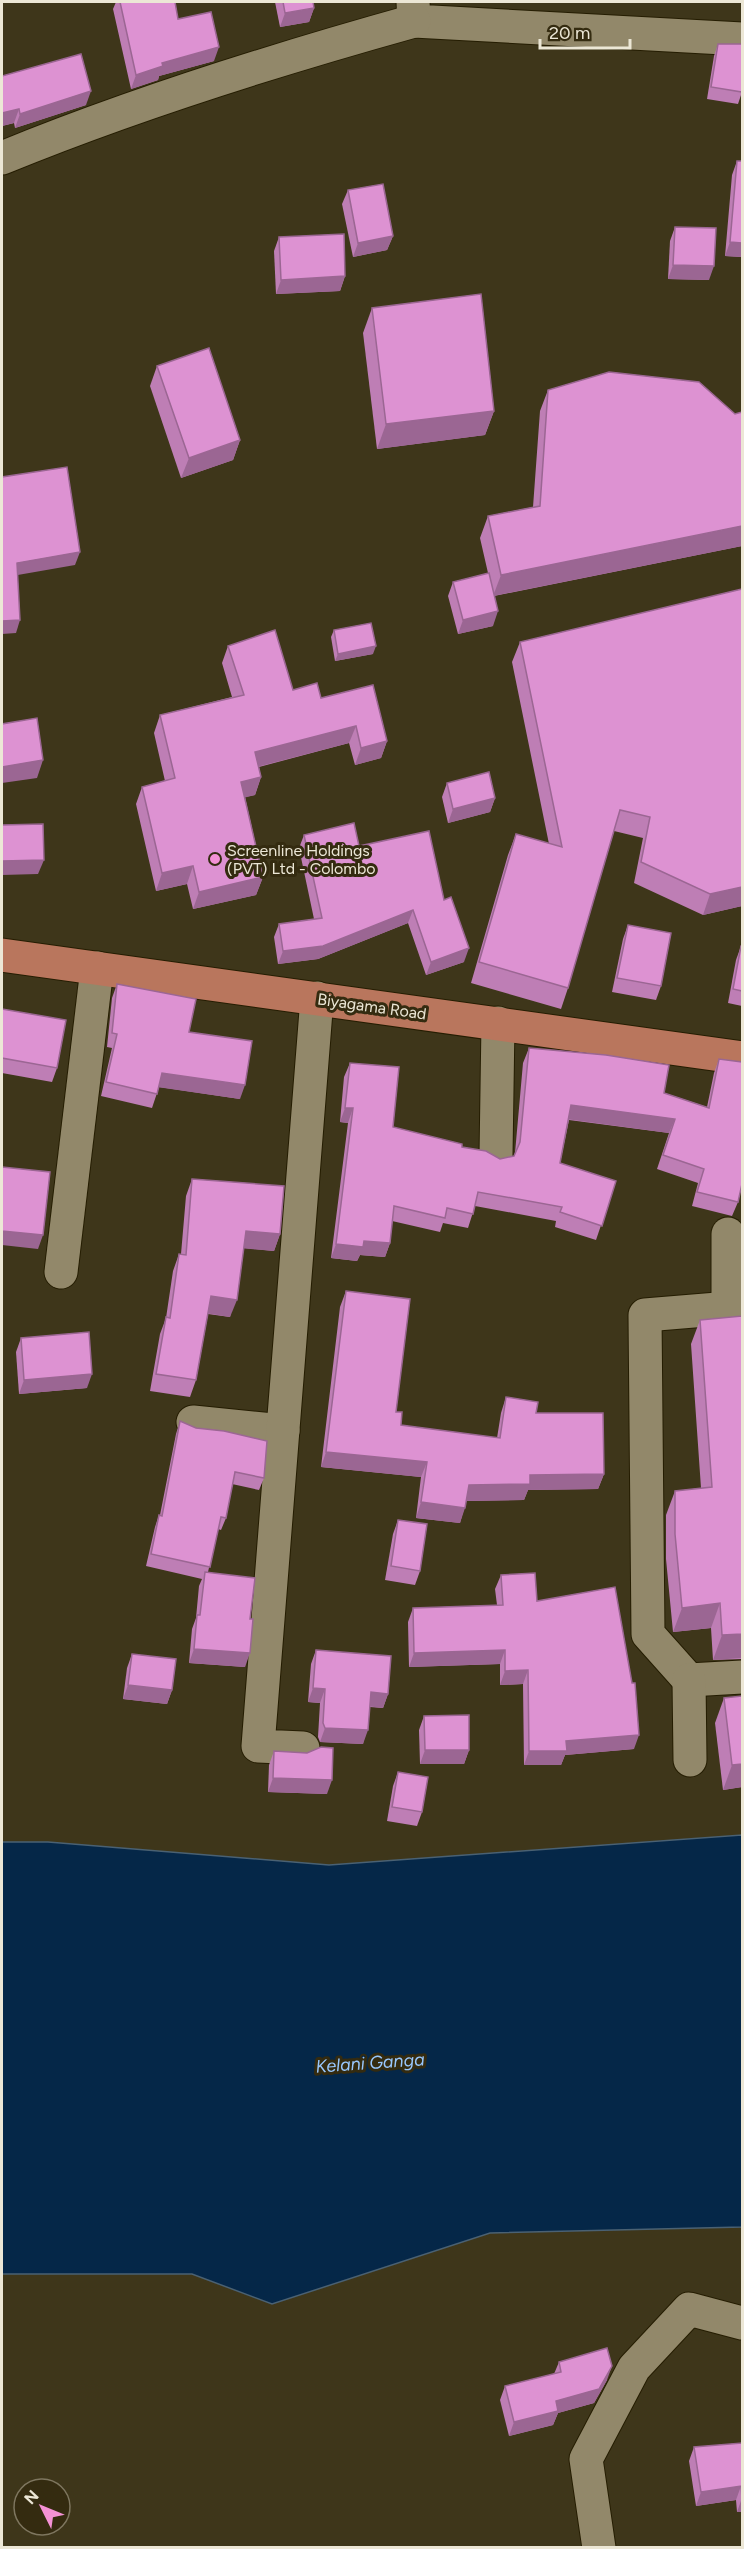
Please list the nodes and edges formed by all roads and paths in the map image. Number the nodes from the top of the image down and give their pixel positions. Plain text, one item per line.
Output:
1 (414, 11) edge
2 (742, 39) edge
3 (2, 158) edge
4 (2, 955) edge
5 (97, 968) junction
6 (317, 998) junction
7 (498, 1023) junction
8 (742, 1058) edge
9 (495, 1155) edge
10 (728, 1234) dead end
11 (61, 1272) dead end
12 (735, 1307) edge
13 (193, 1422) dead end
14 (283, 1431) junction
15 (742, 1677) edge
16 (689, 1680) junction
17 (303, 1748) dead end
18 (690, 1760) dead end
19 (742, 2323) edge
20 (599, 2547) edge

1 - 2 street
1 - 3 street
4 - 5 main road, Biyagama Road
5 - 6 main road, Biyagama Road
5 - 11 street
6 - 7 main road, Biyagama Road
6 - 14 street
7 - 8 main road, Biyagama Road
7 - 9 street
10 - 12 street
12 - 16 street
13 - 14 street
14 - 17 street
15 - 16 street
16 - 18 street
19 - 20 street

